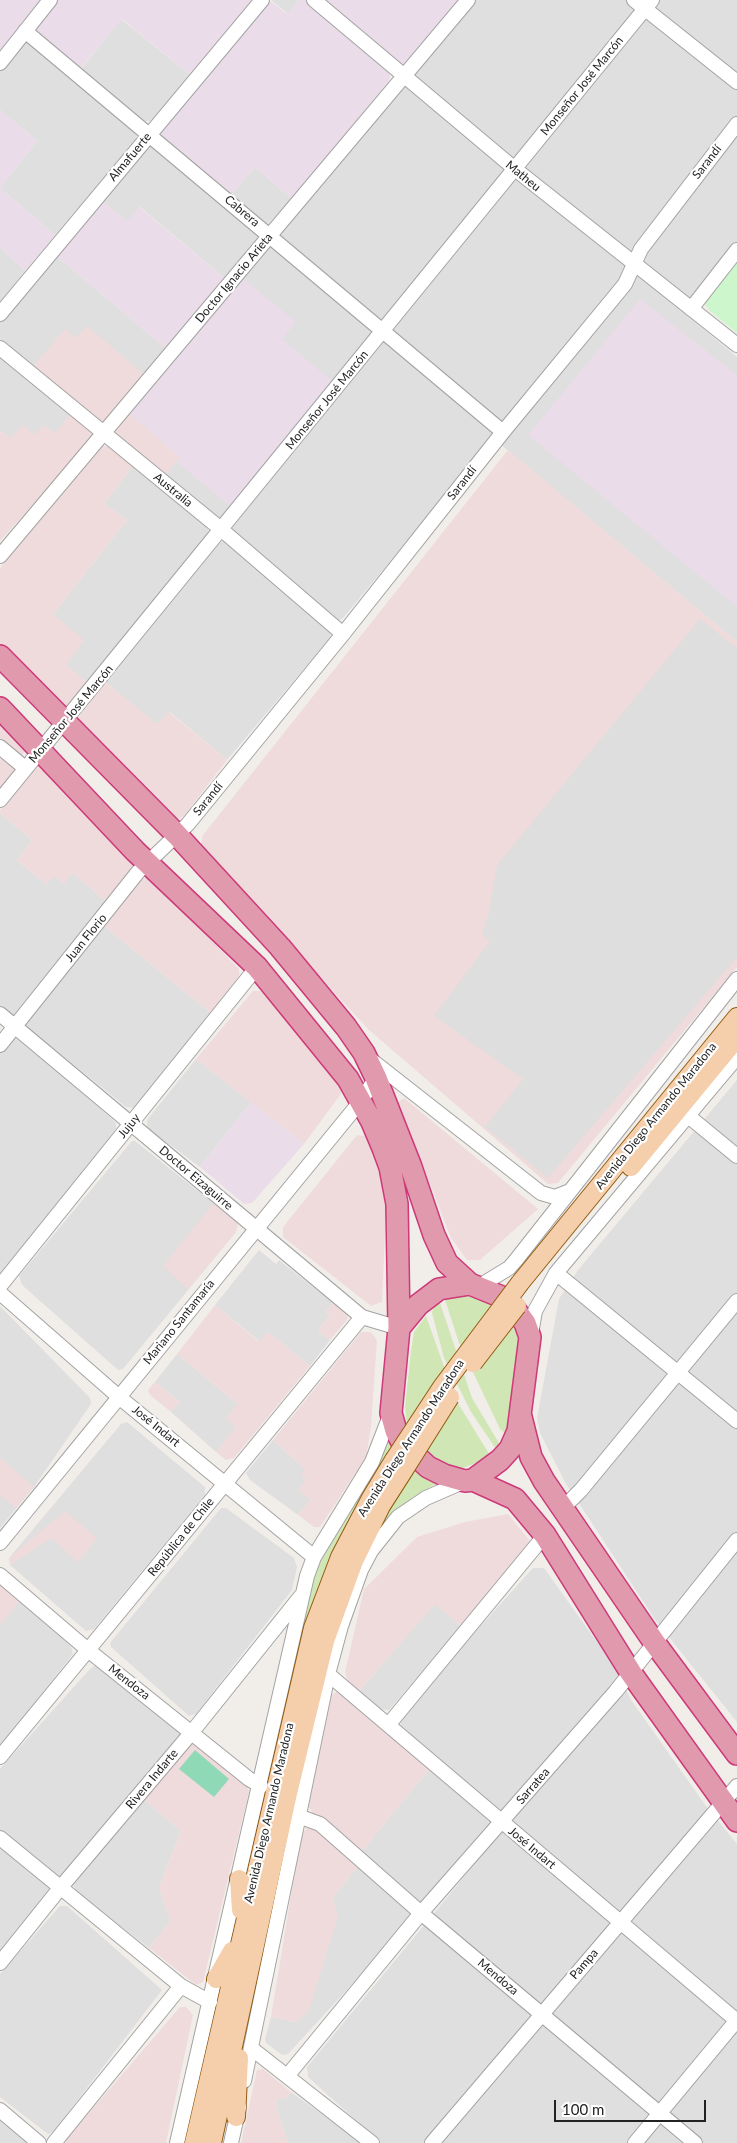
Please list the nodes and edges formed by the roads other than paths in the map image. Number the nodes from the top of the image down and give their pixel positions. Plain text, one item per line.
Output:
1 (50, 0) edge
2 (262, 0) edge
3 (314, 0) edge
4 (468, 0) edge
5 (634, 0) edge
6 (649, 4) edge
7 (25, 31) junction
8 (0, 63) edge
9 (405, 76) junction
10 (737, 82) edge
11 (737, 124) edge
12 (149, 134) junction
13 (515, 169) junction
14 (270, 235) junction
15 (737, 250) edge
16 (634, 264) junction
17 (691, 309) junction
18 (0, 314) edge
19 (382, 331) junction
20 (737, 345) edge
21 (0, 348) edge
22 (503, 432) junction
23 (104, 434) junction
24 (222, 530) junction
25 (0, 556) edge
26 (343, 634) junction
27 (0, 656) edge
28 (0, 708) edge
29 (65, 722) junction
30 (0, 747) edge
31 (41, 749) junction
32 (25, 768) junction
33 (0, 800) edge
34 (177, 836) junction
35 (147, 863) junction
36 (257, 966) junction
37 (737, 979) edge
38 (0, 1014) edge
39 (737, 1016) edge
40 (15, 1026) junction
41 (737, 1038) edge
42 (0, 1044) edge
43 (364, 1054) junction
44 (737, 1058) edge
45 (376, 1078) junction
46 (360, 1102) junction
47 (687, 1116) junction
48 (130, 1124) junction
49 (737, 1156) edge
50 (570, 1190) junction
51 (256, 1228) junction
52 (556, 1273) junction
53 (0, 1286) edge
54 (474, 1286) junction
55 (524, 1288) junction
56 (0, 1293) edge
57 (737, 1301) edge
58 (362, 1317) junction
59 (399, 1328) junction
60 (530, 1337) junction
61 (677, 1372) junction
62 (119, 1397) junction
63 (391, 1413) junction
64 (521, 1416) junction
65 (737, 1421) edge
66 (399, 1465) junction
67 (469, 1480) junction
68 (225, 1483) junction
69 (563, 1508) junction
70 (545, 1535) junction
71 (737, 1540) edge
72 (0, 1543) edge
73 (314, 1557) junction
74 (0, 1575) edge
75 (303, 1593) junction
76 (654, 1642) junction
77 (88, 1650) junction
78 (631, 1673) junction
79 (328, 1674) junction
80 (390, 1724) junction
81 (192, 1732) junction
82 (737, 1754) edge
83 (0, 1757) edge
84 (261, 1786) junction
85 (737, 1786) edge
86 (723, 1804) junction
87 (298, 1816) junction
88 (737, 1821) edge
89 (502, 1822) junction
90 (0, 1838) edge
91 (239, 1879) junction
92 (61, 1887) junction
93 (422, 1913) junction
94 (620, 1922) junction
95 (243, 1929) junction
96 (0, 1963) edge
97 (216, 1979) junction
98 (181, 1986) junction
99 (210, 2002) junction
100 (241, 2013) junction
101 (542, 2014) junction
102 (737, 2020) edge
103 (251, 2048) junction
104 (288, 2075) junction
105 (0, 2110) edge
106 (661, 2114) junction
107 (236, 2118) junction
108 (39, 2143) edge
109 (54, 2143) edge
110 (177, 2143) edge
111 (194, 2143) edge
112 (212, 2143) edge
113 (230, 2143) edge
114 (372, 2143) edge
115 (432, 2143) edge
116 (635, 2143) edge
117 (695, 2143) edge

1 - 7 street
2 - 12 street, Almafuerte
3 - 9 street, Matheu
4 - 9 street, Doctor Ignacio Arieta
5 - 6 street
6 - 10 street
6 - 13 street, Monseñor José Marcón
7 - 8 street
7 - 12 street, Cabrera
9 - 13 street, Matheu
9 - 14 street, Doctor Ignacio Arieta
11 - 16 street, Sarandí
12 - 14 street, Cabrera
12 - 18 street, Almafuerte
13 - 16 street, Matheu
13 - 19 street, Monseñor José Marcón
14 - 19 street, Cabrera
14 - 23 street, Doctor Ignacio Arieta
15 - 17 street
16 - 17 street, Matheu
16 - 22 street, Sarandí
17 - 20 street, Matheu
19 - 22 street, Cabrera
19 - 24 street, Monseñor José Marcón
21 - 23 street, Australia
22 - 26 street, Sarandí
23 - 24 street, Australia
23 - 25 street, Doctor Ignacio Arieta
24 - 26 street, Australia
24 - 29 street, Monseñor José Marcón
26 - 34 street, Sarandí
27 - 29 highway
28 - 31 highway
29 - 31 street, Monseñor José Marcón
29 - 34 highway
30 - 32 street
31 - 32 street, Monseñor José Marcón
31 - 35 highway
32 - 33 street, Monseñor José Marcón
34 - 35 street, Juan Florio
34 - 43 highway
35 - 36 highway
35 - 40 street, Juan Florio
36 - 46 highway
36 - 48 street, Jujuy
37 - 50 street, Avenida Diego Armando Maradona
38 - 40 street, Doctor Eizaguirre
39 - 55 main road, Avenida Diego Armando Maradona
40 - 42 street, Juan Florio
40 - 48 street, Doctor Eizaguirre
41 - 55 main road, Avenida Diego Armando Maradona
43 - 45 highway
43 - 50 street
44 - 47 street, Avenida Diego Armando Maradona
45 - 46 street, Mariano Santamaría
45 - 54 highway
46 - 51 street, Mariano Santamaría
46 - 59 highway
47 - 49 street
47 - 52 street, Avenida Diego Armando Maradona
48 - 51 street, Doctor Eizaguirre
48 - 53 street, Jujuy
50 - 54 street, Avenida Diego Armando Maradona
51 - 58 street, Doctor Eizaguirre
51 - 62 street, Mariano Santamaría
52 - 60 street, Avenida Diego Armando Maradona
52 - 61 street
54 - 59 highway
54 - 60 highway
55 - 66 main road, Avenida Diego Armando Maradona, bridge
56 - 62 street, José Indart
57 - 61 street
58 - 59 street, Doctor Eizaguirre
58 - 68 street, República de Chile
59 - 63 highway
60 - 64 highway
61 - 65 street
61 - 69 street
62 - 68 street, José Indart
62 - 72 street, Mariano Santamaría
63 - 67 highway
63 - 73 street, Avenida Diego Armando Maradona
64 - 67 highway
64 - 69 highway
66 - 95 main road, Avenida Diego Armando Maradona
66 - 100 main road, Avenida Diego Armando Maradona
67 - 70 highway
67 - 79 street
68 - 73 street, José Indart
68 - 77 street, República de Chile
69 - 76 highway
70 - 78 highway
70 - 80 street
71 - 76 street, Sarratea
73 - 75 street, Avenida Diego Armando Maradona
74 - 77 street, Mendoza
75 - 81 street, Rivera Indarte
75 - 84 street, Avenida Diego Armando Maradona
76 - 78 street, Sarratea
76 - 82 highway
77 - 81 street, Mendoza
77 - 83 street, República de Chile
78 - 86 highway
78 - 89 street, Sarratea
79 - 80 street, José Indart
79 - 87 street
80 - 89 street, José Indart
81 - 84 street, Mendoza
81 - 92 street, Rivera Indarte
84 - 91 street, Avenida Diego Armando Maradona
85 - 86 street, Pampa
86 - 88 highway
86 - 94 street, Pampa
87 - 93 street, Mendoza
87 - 103 street
89 - 93 street, Sarratea
89 - 94 street, José Indart
90 - 92 street
91 - 95 main road
91 - 97 street, Avenida Diego Armando Maradona
92 - 96 street, Rivera Indarte
92 - 98 street
93 - 101 street, Mendoza
93 - 104 street, Sarratea
94 - 101 street, Pampa
94 - 102 street, José Indart
95 - 97 main road
95 - 111 main road, Avenida Diego Armando Maradona
97 - 99 street, Avenida Diego Armando Maradona
98 - 99 street
98 - 109 street
99 - 110 street, Avenida Diego Armando Maradona
100 - 107 main road
100 - 112 main road, Avenida Diego Armando Maradona
101 - 106 street, Mendoza
101 - 115 street, Pampa
102 - 106 street
103 - 104 street
103 - 107 street
104 - 114 street
105 - 108 street
106 - 116 street
106 - 117 street, Mendoza
107 - 113 street

